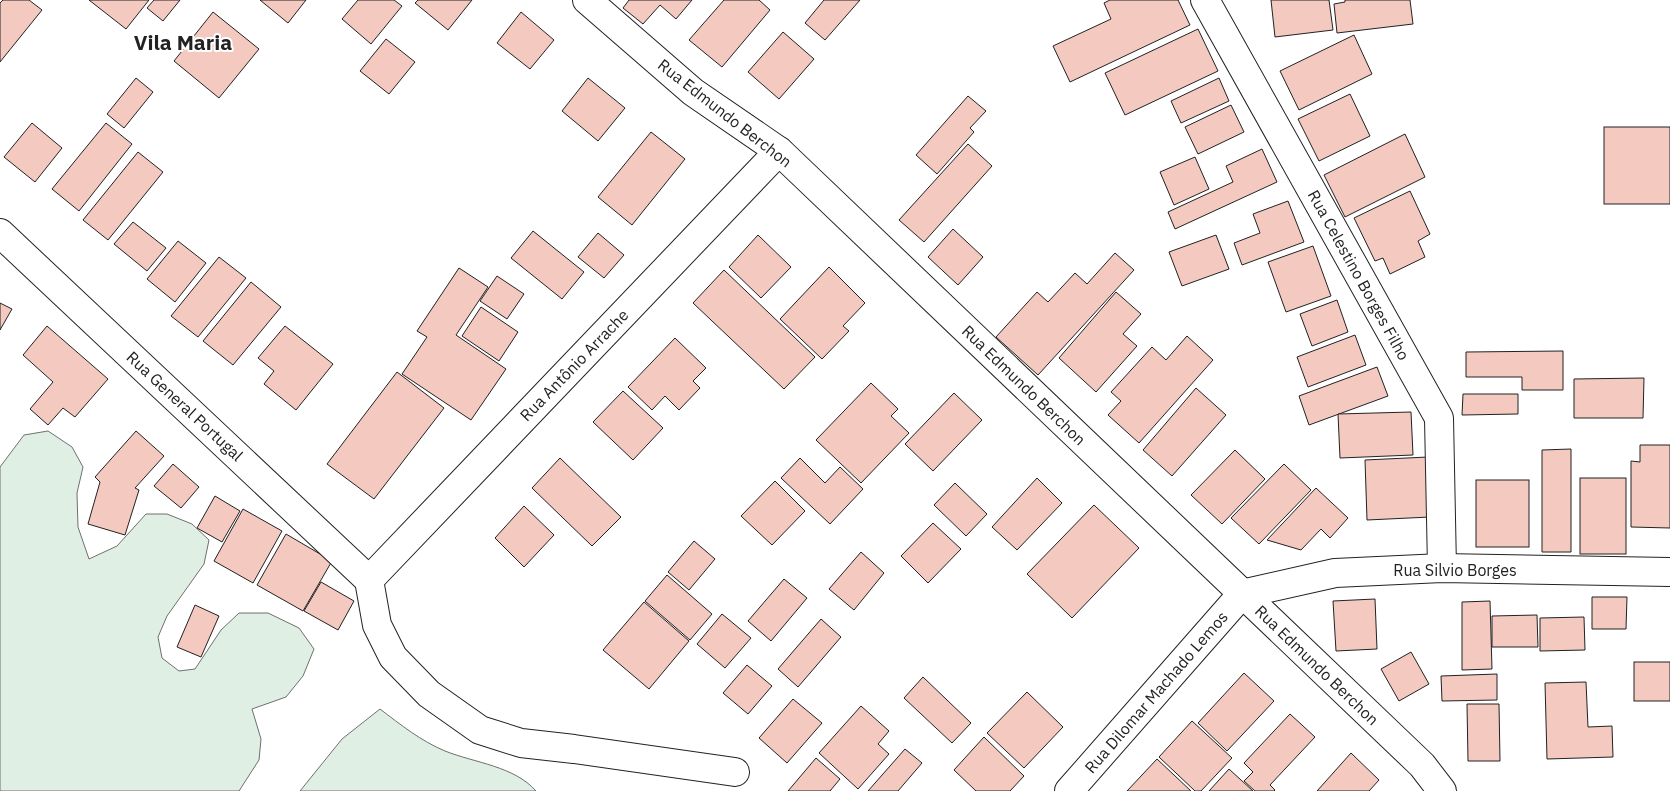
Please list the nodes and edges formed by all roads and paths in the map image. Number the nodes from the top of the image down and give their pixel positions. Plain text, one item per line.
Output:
1 (587, 0) edge
2 (1205, 0) edge
3 (779, 151) junction
4 (0, 233) edge
5 (1442, 568) junction
6 (1670, 572) edge
7 (369, 580) junction
8 (1242, 594) junction
9 (735, 772) dead end
10 (1069, 791) edge
11 (1442, 791) edge

1 - 3 street, Rua Edmundo Berchon
2 - 5 street, Rua Celestino Borges Filho
3 - 7 street, Rua Antônio Arrache
3 - 8 street, Rua Edmundo Berchon
4 - 7 street, Rua General Portugal
5 - 6 street, Rua Silvio Borges
5 - 8 street, Rua Silvio Borges
7 - 9 street
8 - 10 street, Rua Dilomar Machado Lemos
8 - 11 street, Rua Edmundo Berchon

